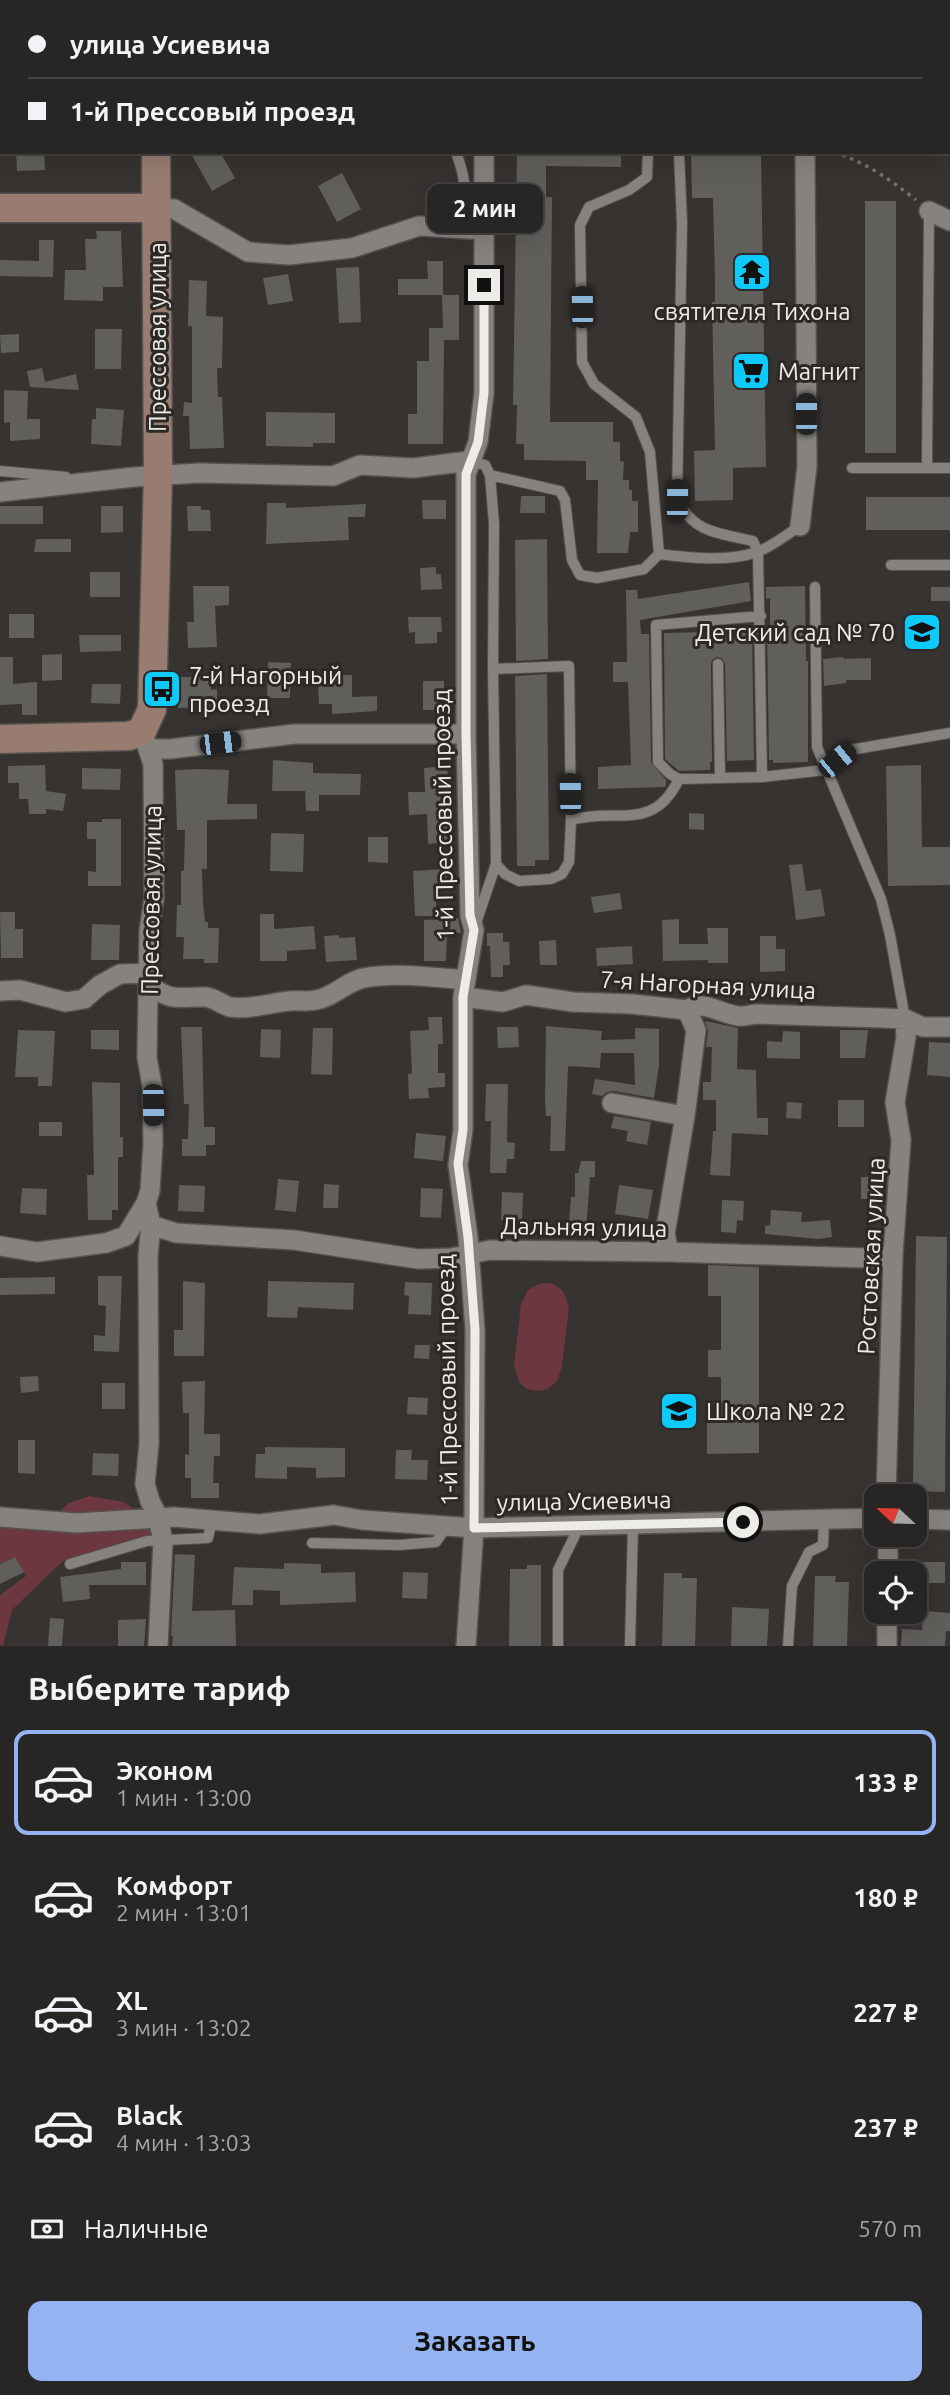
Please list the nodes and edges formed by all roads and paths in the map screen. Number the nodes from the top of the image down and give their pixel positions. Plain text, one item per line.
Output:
1 (156, 154) edge
2 (457, 154) edge
3 (484, 154) edge
4 (648, 154) edge
5 (680, 154) edge
6 (805, 154) edge
7 (841, 154) edge
8 (0, 208) edge
9 (156, 208) junction
10 (929, 211) junction
11 (950, 221) edge
12 (450, 229) junction
13 (484, 230) junction
14 (469, 461) junction
15 (852, 468) dead end
16 (927, 468) junction
17 (950, 468) edge
18 (0, 469) edge
19 (158, 475) junction
20 (491, 475) junction
21 (79, 484) junction
22 (0, 492) edge
23 (800, 526) joint
24 (758, 552) junction
25 (659, 554) junction
26 (891, 565) dead end
27 (950, 565) edge
28 (815, 587) dead end
29 (761, 616) junction
30 (718, 664) dead end
31 (493, 669) junction
32 (950, 733) edge
33 (466, 734) junction
34 (0, 738) edge
35 (146, 740) junction
36 (825, 770) junction
37 (762, 777) junction
38 (720, 778) junction
39 (679, 779) junction
40 (571, 820) junction
41 (496, 864) junction
42 (474, 930) junction
43 (150, 980) junction
44 (464, 989) junction
45 (0, 990) edge
46 (687, 1010) junction
47 (905, 1019) junction
48 (950, 1027) edge
49 (611, 1103) dead end
50 (685, 1116) junction
51 (146, 1203) junction
52 (151, 1226) junction
53 (0, 1246) edge
54 (669, 1252) junction
55 (469, 1254) junction
56 (893, 1255) junction
57 (886, 1484) edge
58 (0, 1517) edge
59 (158, 1517) junction
60 (864, 1519) edge
61 (928, 1519) edge
62 (212, 1520) junction
63 (950, 1520) edge
64 (824, 1521) junction
65 (633, 1524) junction
66 (577, 1525) junction
67 (447, 1526) junction
68 (474, 1528) junction
69 (163, 1541) junction
70 (312, 1544) dead end
71 (70, 1564) dead end
72 (887, 1624) edge
73 (158, 1646) edge
74 (466, 1646) edge
75 (558, 1646) edge
76 (630, 1646) edge
77 (788, 1646) edge
78 (887, 1646) edge

1 - 9 street, Прессовая улица
2 - 12 lane
3 - 13 street, 1-й Прессовый проезд
4 - 25 lane
5 - 24 lane
6 - 23 street
7 - 10 path
8 - 9 street
9 - 12 street
9 - 19 street, Прессовая улица
10 - 11 street
10 - 16 lane
12 - 13 street
13 - 14 street, 1-й Прессовый проезд
14 - 19 street
14 - 20 lane
14 - 33 street, 1-й Прессовый проезд
15 - 16 lane
16 - 17 lane
18 - 21 lane
19 - 21 street
19 - 35 street, Прессовая улица
20 - 25 lane
20 - 31 lane
21 - 22 street
23 - 24 lane
24 - 25 lane
24 - 29 lane
26 - 27 lane
28 - 36 lane
29 - 37 lane
29 - 39 lane
30 - 38 lane
31 - 40 lane
31 - 41 lane
32 - 36 lane
33 - 35 street
33 - 42 street, 1-й Прессовый проезд
34 - 35 street
35 - 43 street, Прессовая улица
36 - 37 lane
36 - 47 lane
37 - 38 lane
38 - 39 lane
39 - 40 lane
40 - 41 lane
41 - 42 lane
42 - 44 street, 1-й Прессовый проезд
43 - 44 street, 7-я Нагорная улица
43 - 45 street, 7-я Нагорная улица
43 - 51 street, Прессовая улица
44 - 46 street, 7-я Нагорная улица
44 - 55 street, 1-й Прессовый проезд
46 - 47 street, 7-я Нагорная улица
46 - 50 street
47 - 48 street, 7-я Нагорная улица
47 - 56 street, Ростовская улица
49 - 50 street
50 - 54 street
51 - 52 street, Прессовая улица
51 - 53 street
52 - 55 street, Дальняя улица
52 - 59 street, Прессовая улица
54 - 55 street, Дальняя улица
54 - 56 street, Дальняя улица
55 - 68 street, 1-й Прессовый проезд
56 - 57 street, Ростовская улица
58 - 59 street, улица Усиевича
59 - 62 street, улица Усиевича
59 - 69 street, Прессовая улица
60 - 64 street, улица Усиевича
61 - 63 street
62 - 67 street, улица Усиевича
62 - 69 lane
64 - 65 street, улица Усиевича
64 - 77 lane
65 - 66 street, улица Усиевича
65 - 76 lane
66 - 68 street, улица Усиевича
66 - 75 lane
67 - 68 street, улица Усиевича
67 - 70 lane
68 - 74 street, 1-й Прессовый проезд
69 - 71 lane
69 - 73 street, Прессовая улица
72 - 78 street

